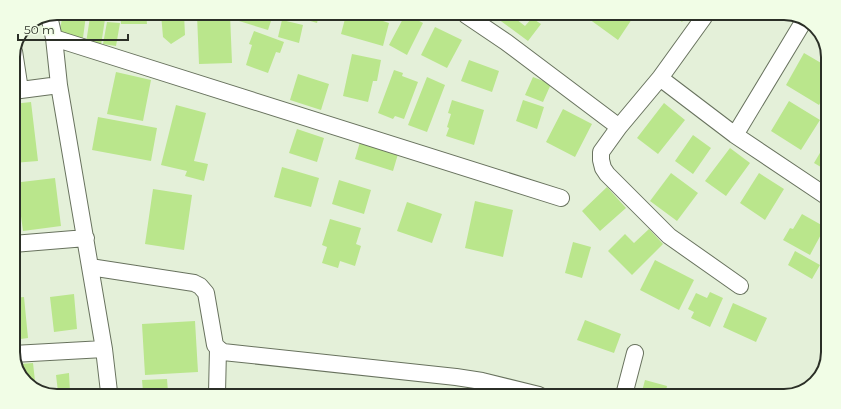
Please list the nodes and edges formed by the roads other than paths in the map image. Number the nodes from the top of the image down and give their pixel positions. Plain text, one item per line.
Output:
1 (473, 20) edge
2 (702, 20) edge
3 (50, 21) edge
4 (802, 25) edge
5 (54, 38) junction
6 (660, 78) junction
7 (59, 85) junction
8 (20, 91) edge
9 (620, 127) junction
10 (734, 136) junction
11 (821, 193) edge
12 (561, 198) dead end
13 (86, 238) junction
14 (20, 243) edge
15 (90, 267) junction
16 (740, 286) dead end
17 (104, 348) junction
18 (218, 349) junction
19 (635, 353) dead end
20 (20, 354) edge
21 (109, 389) edge
22 (217, 389) edge
23 (518, 389) edge
24 (626, 389) edge

1 - 9 street
2 - 6 street
3 - 5 street
4 - 10 street
5 - 7 street
5 - 12 street
6 - 9 street
6 - 10 street
7 - 8 street
7 - 13 street
9 - 16 street
10 - 11 street
13 - 14 street
13 - 15 street
15 - 17 street
15 - 18 street
17 - 20 street
17 - 21 street
18 - 22 street
18 - 23 street
19 - 24 street

